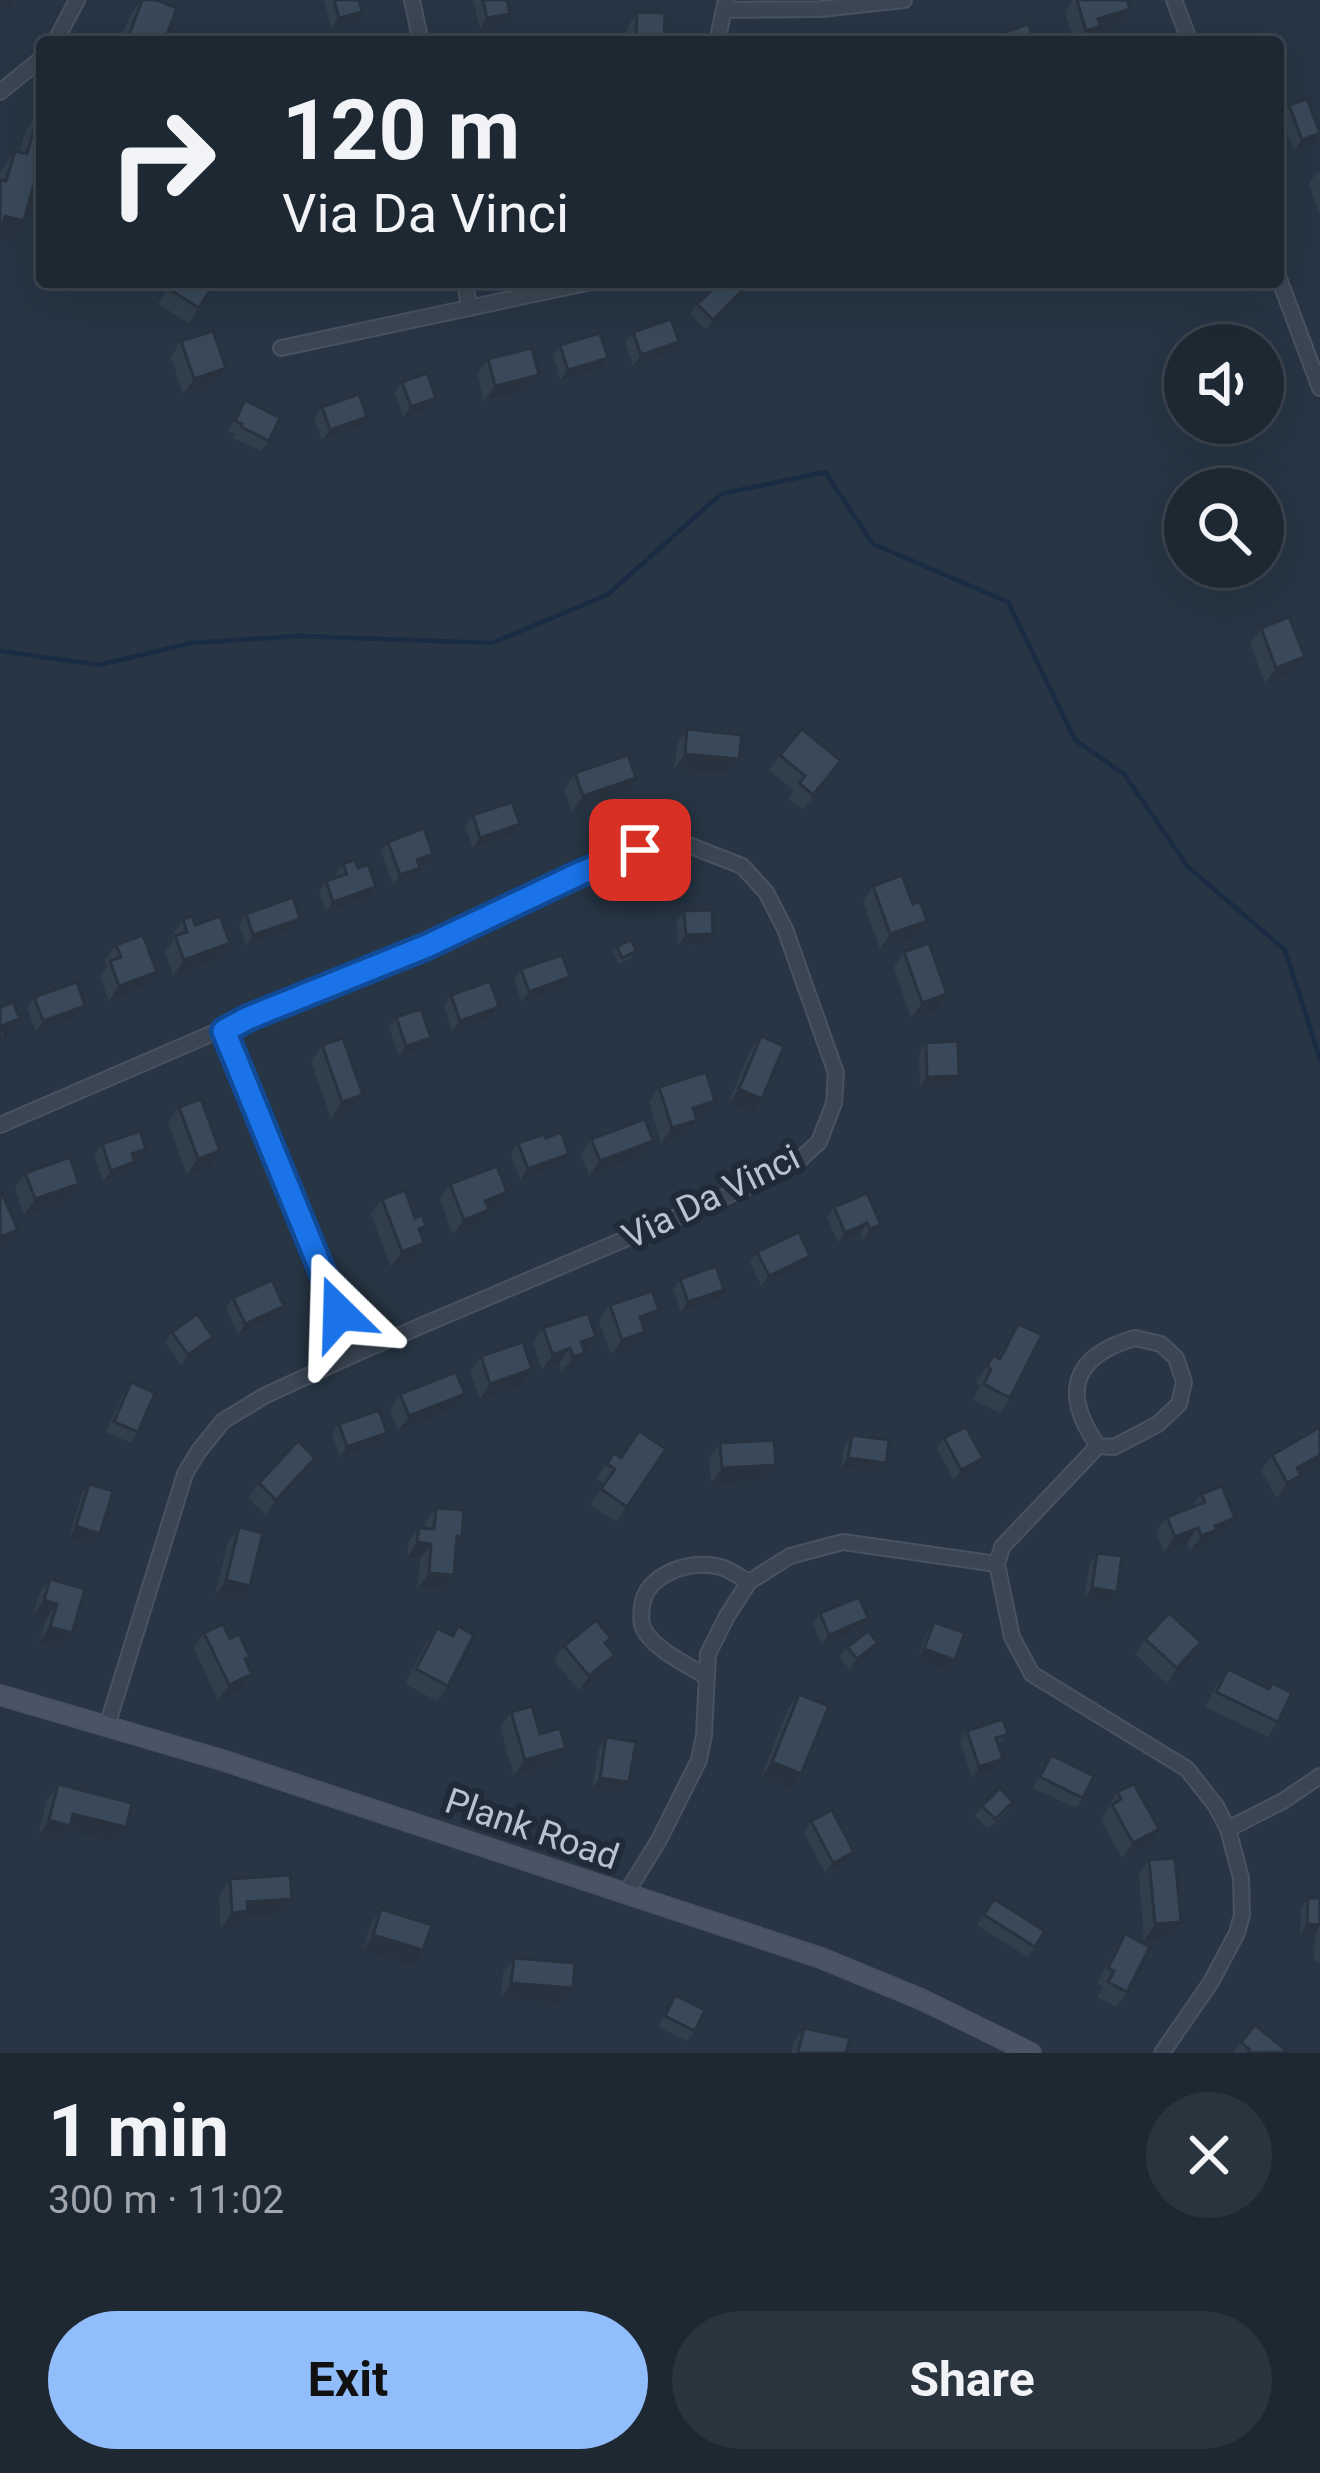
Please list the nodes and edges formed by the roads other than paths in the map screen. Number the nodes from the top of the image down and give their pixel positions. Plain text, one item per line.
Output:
1 (77, 0) edge
2 (412, 0) edge
3 (904, 0) edge
4 (1174, 0) edge
5 (725, 5) edge
6 (58, 36) edge
7 (420, 36) edge
8 (718, 36) edge
9 (1188, 36) edge
10 (36, 63) edge
11 (0, 92) edge
12 (466, 288) edge
13 (562, 288) edge
14 (1282, 288) edge
15 (469, 307) junction
16 (281, 348) dead end
17 (1320, 388) edge
18 (224, 1031) junction
19 (0, 1125) edge
20 (355, 1354) junction
21 (1098, 1446) junction
22 (997, 1564) junction
23 (749, 1582) junction
24 (707, 1677) junction
25 (0, 1695) edge
26 (107, 1726) junction
27 (1320, 1776) edge
28 (1228, 1829) junction
29 (625, 1895) junction
30 (1031, 2053) edge
31 (1162, 2053) edge

1 - 6 street
2 - 7 street
3 - 5 street
4 - 9 street
5 - 8 street
10 - 11 street
12 - 15 street
13 - 15 street
14 - 17 street
15 - 16 street
18 - 19 street, Via Da Vinci
18 - 20 street
18 - 20 street, Via Da Vinci
20 - 26 street, Via Da Vinci
21 - 21 street
21 - 22 street
22 - 23 street
22 - 28 street
23 - 24 street
23 - 24 street
24 - 29 street
25 - 26 street, Plank Road
26 - 29 street, Plank Road
27 - 28 street
28 - 31 street
29 - 30 street, Plank Road

